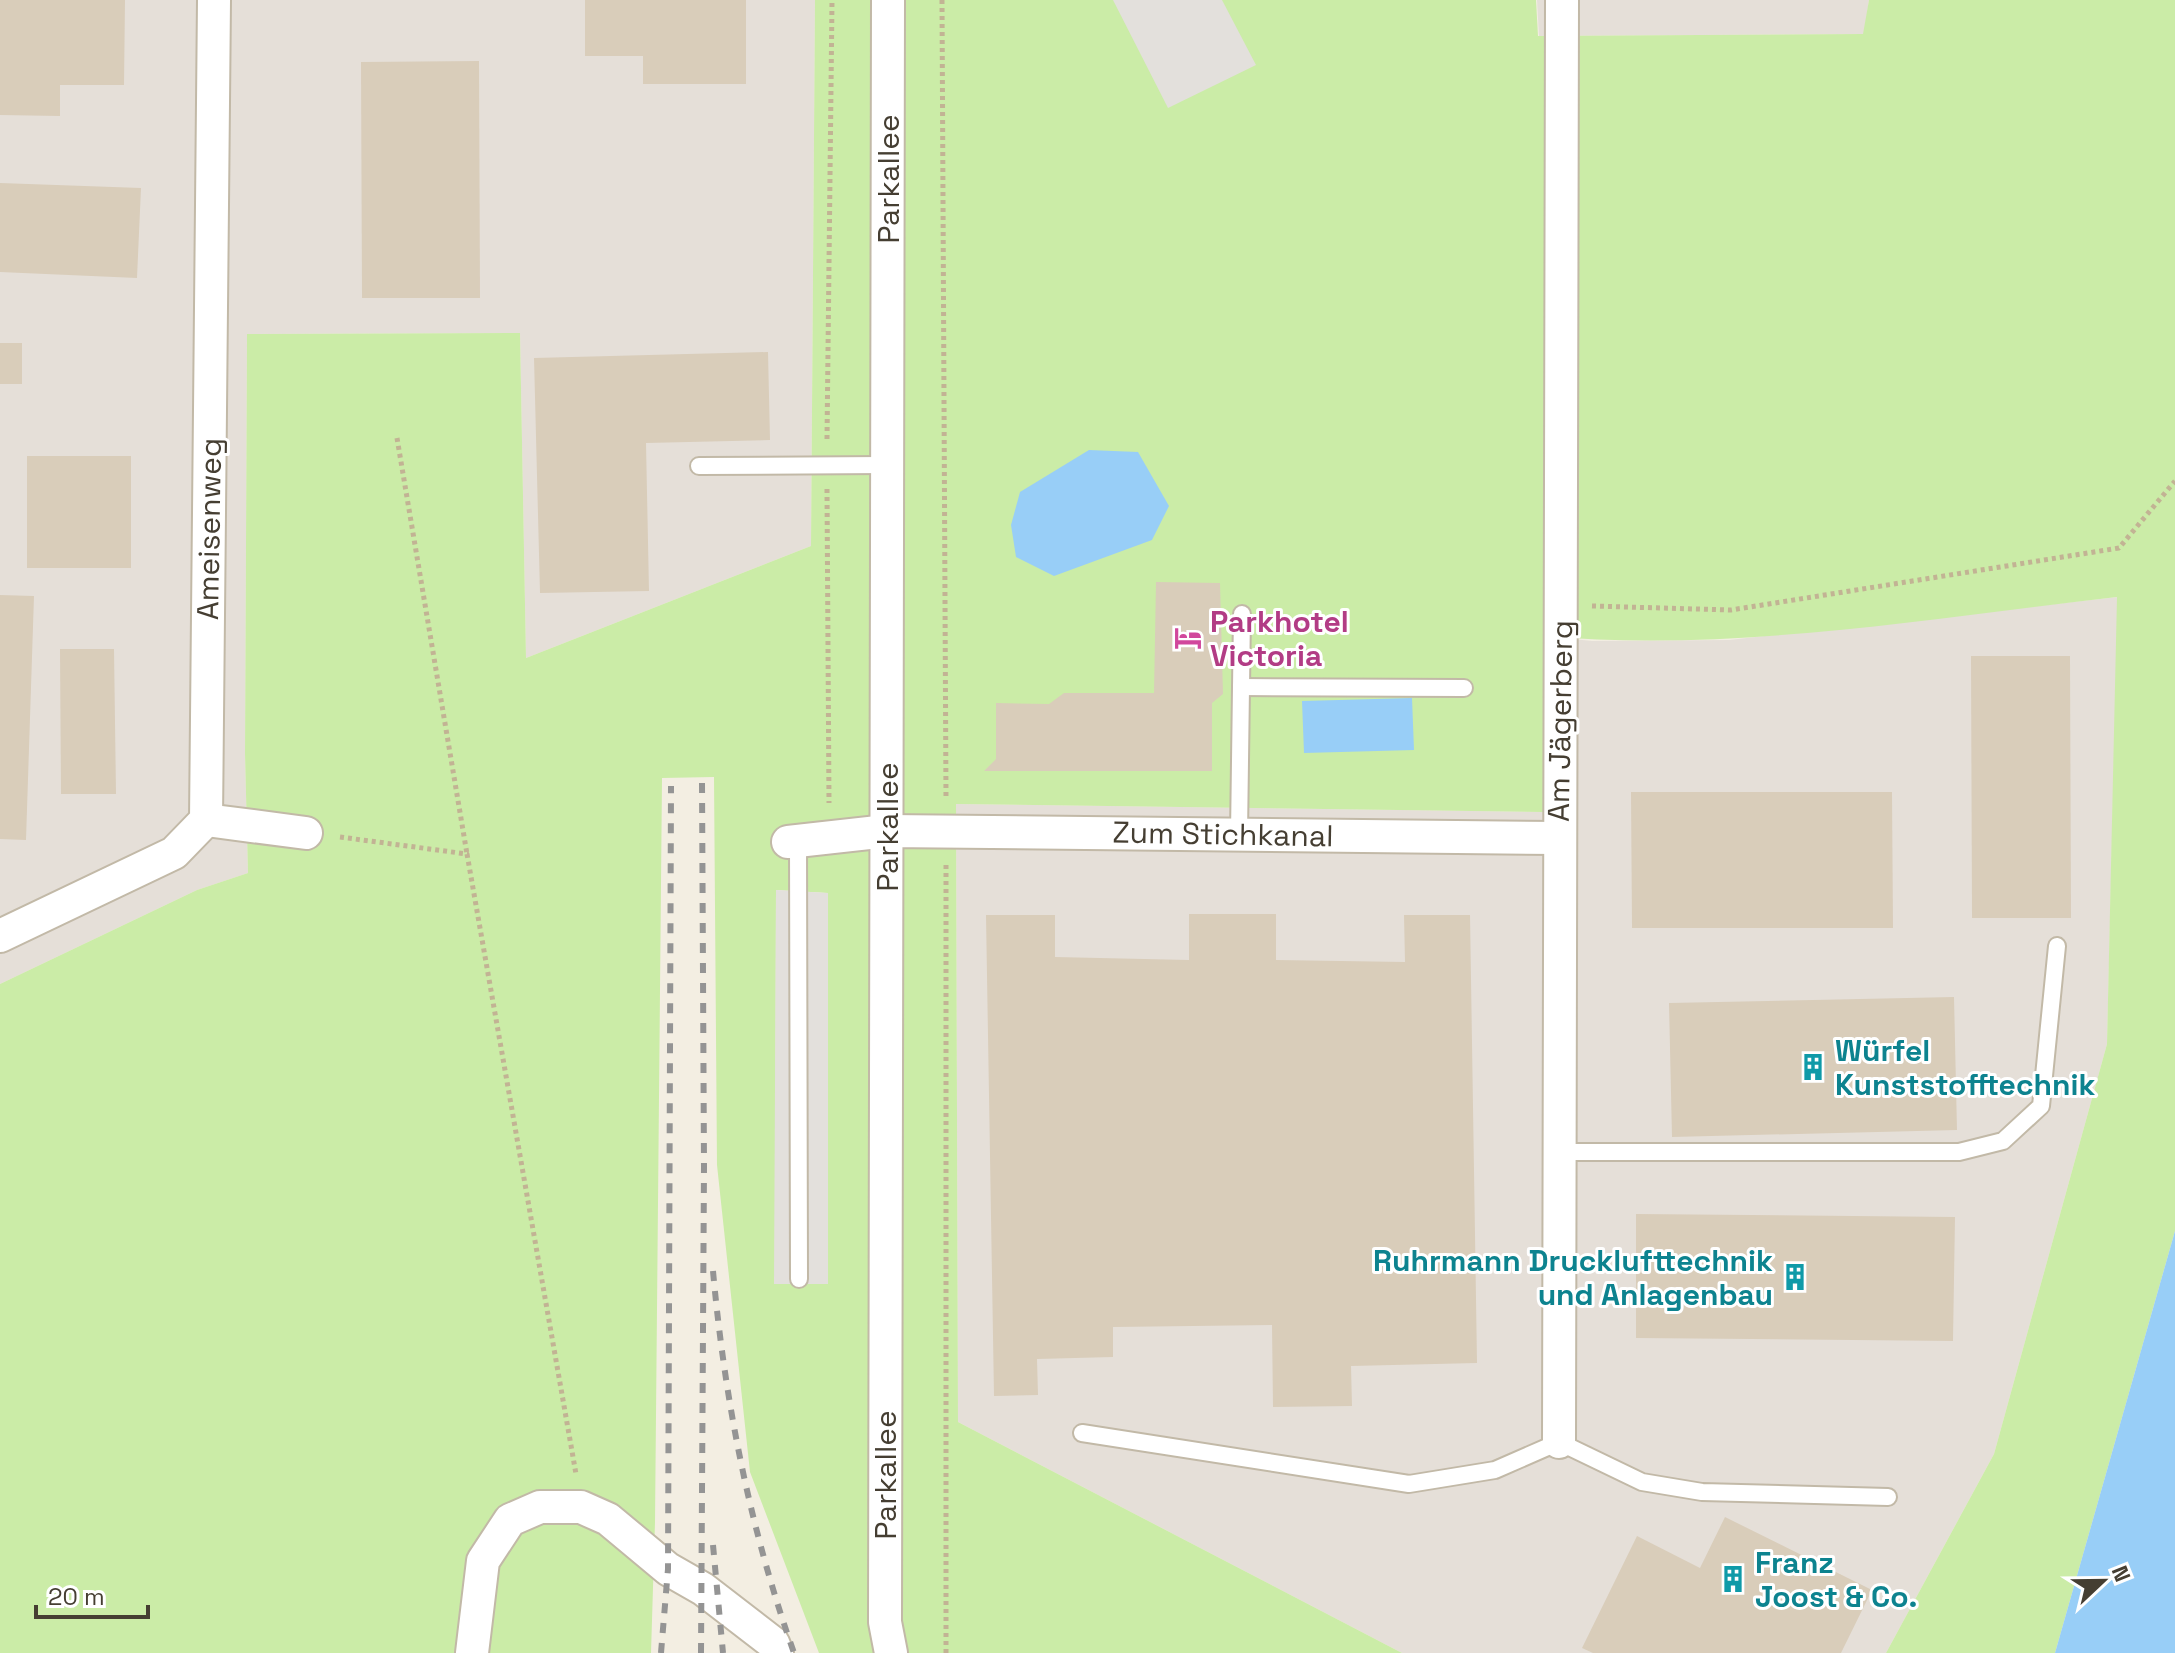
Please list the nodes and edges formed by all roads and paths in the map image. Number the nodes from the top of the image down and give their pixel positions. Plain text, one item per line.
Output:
1 (214, 0) edge
2 (832, 0) edge
3 (888, 0) edge
4 (1562, 0) edge
5 (397, 438) dead end
6 (827, 464) junction
7 (887, 465) junction
8 (699, 466) dead end
9 (2175, 481) edge
10 (1562, 605) junction
11 (1242, 614) dead end
12 (1241, 687) junction
13 (1464, 688) dead end
14 (206, 820) junction
15 (887, 831) junction
16 (306, 833) joint
17 (1239, 834) junction
18 (829, 836) junction
19 (1559, 838) junction
20 (793, 842) joint
21 (467, 854) junction
22 (0, 936) edge
23 (2057, 946) dead end
24 (1559, 1152) junction
25 (799, 1279) dead end
26 (1082, 1433) dead end
27 (1559, 1442) junction
28 (1888, 1497) dead end
29 (581, 1507) junction
30 (472, 1653) edge
31 (777, 1653) edge
32 (891, 1653) edge

1 - 14 street, Ameisenweg
2 - 6 path
3 - 7 street, Parkallee
4 - 10 street, Am Jägerberg
5 - 21 path
6 - 7 lane
6 - 8 lane
6 - 18 path
7 - 15 street, Parkallee
9 - 10 path
10 - 19 street, Am Jägerberg
11 - 12 lane
12 - 13 lane
12 - 17 lane
14 - 16 street
14 - 22 street
15 - 17 street, Zum Stichkanal
15 - 18 street, Zum Stichkanal
15 - 32 street, Parkallee
16 - 21 path
17 - 19 street, Zum Stichkanal
18 - 20 street, Zum Stichkanal
19 - 24 street, Am Jägerberg
20 - 25 lane
21 - 29 path
23 - 24 lane
24 - 27 street, Am Jägerberg
26 - 27 lane
27 - 28 lane
29 - 30 street
29 - 31 street

